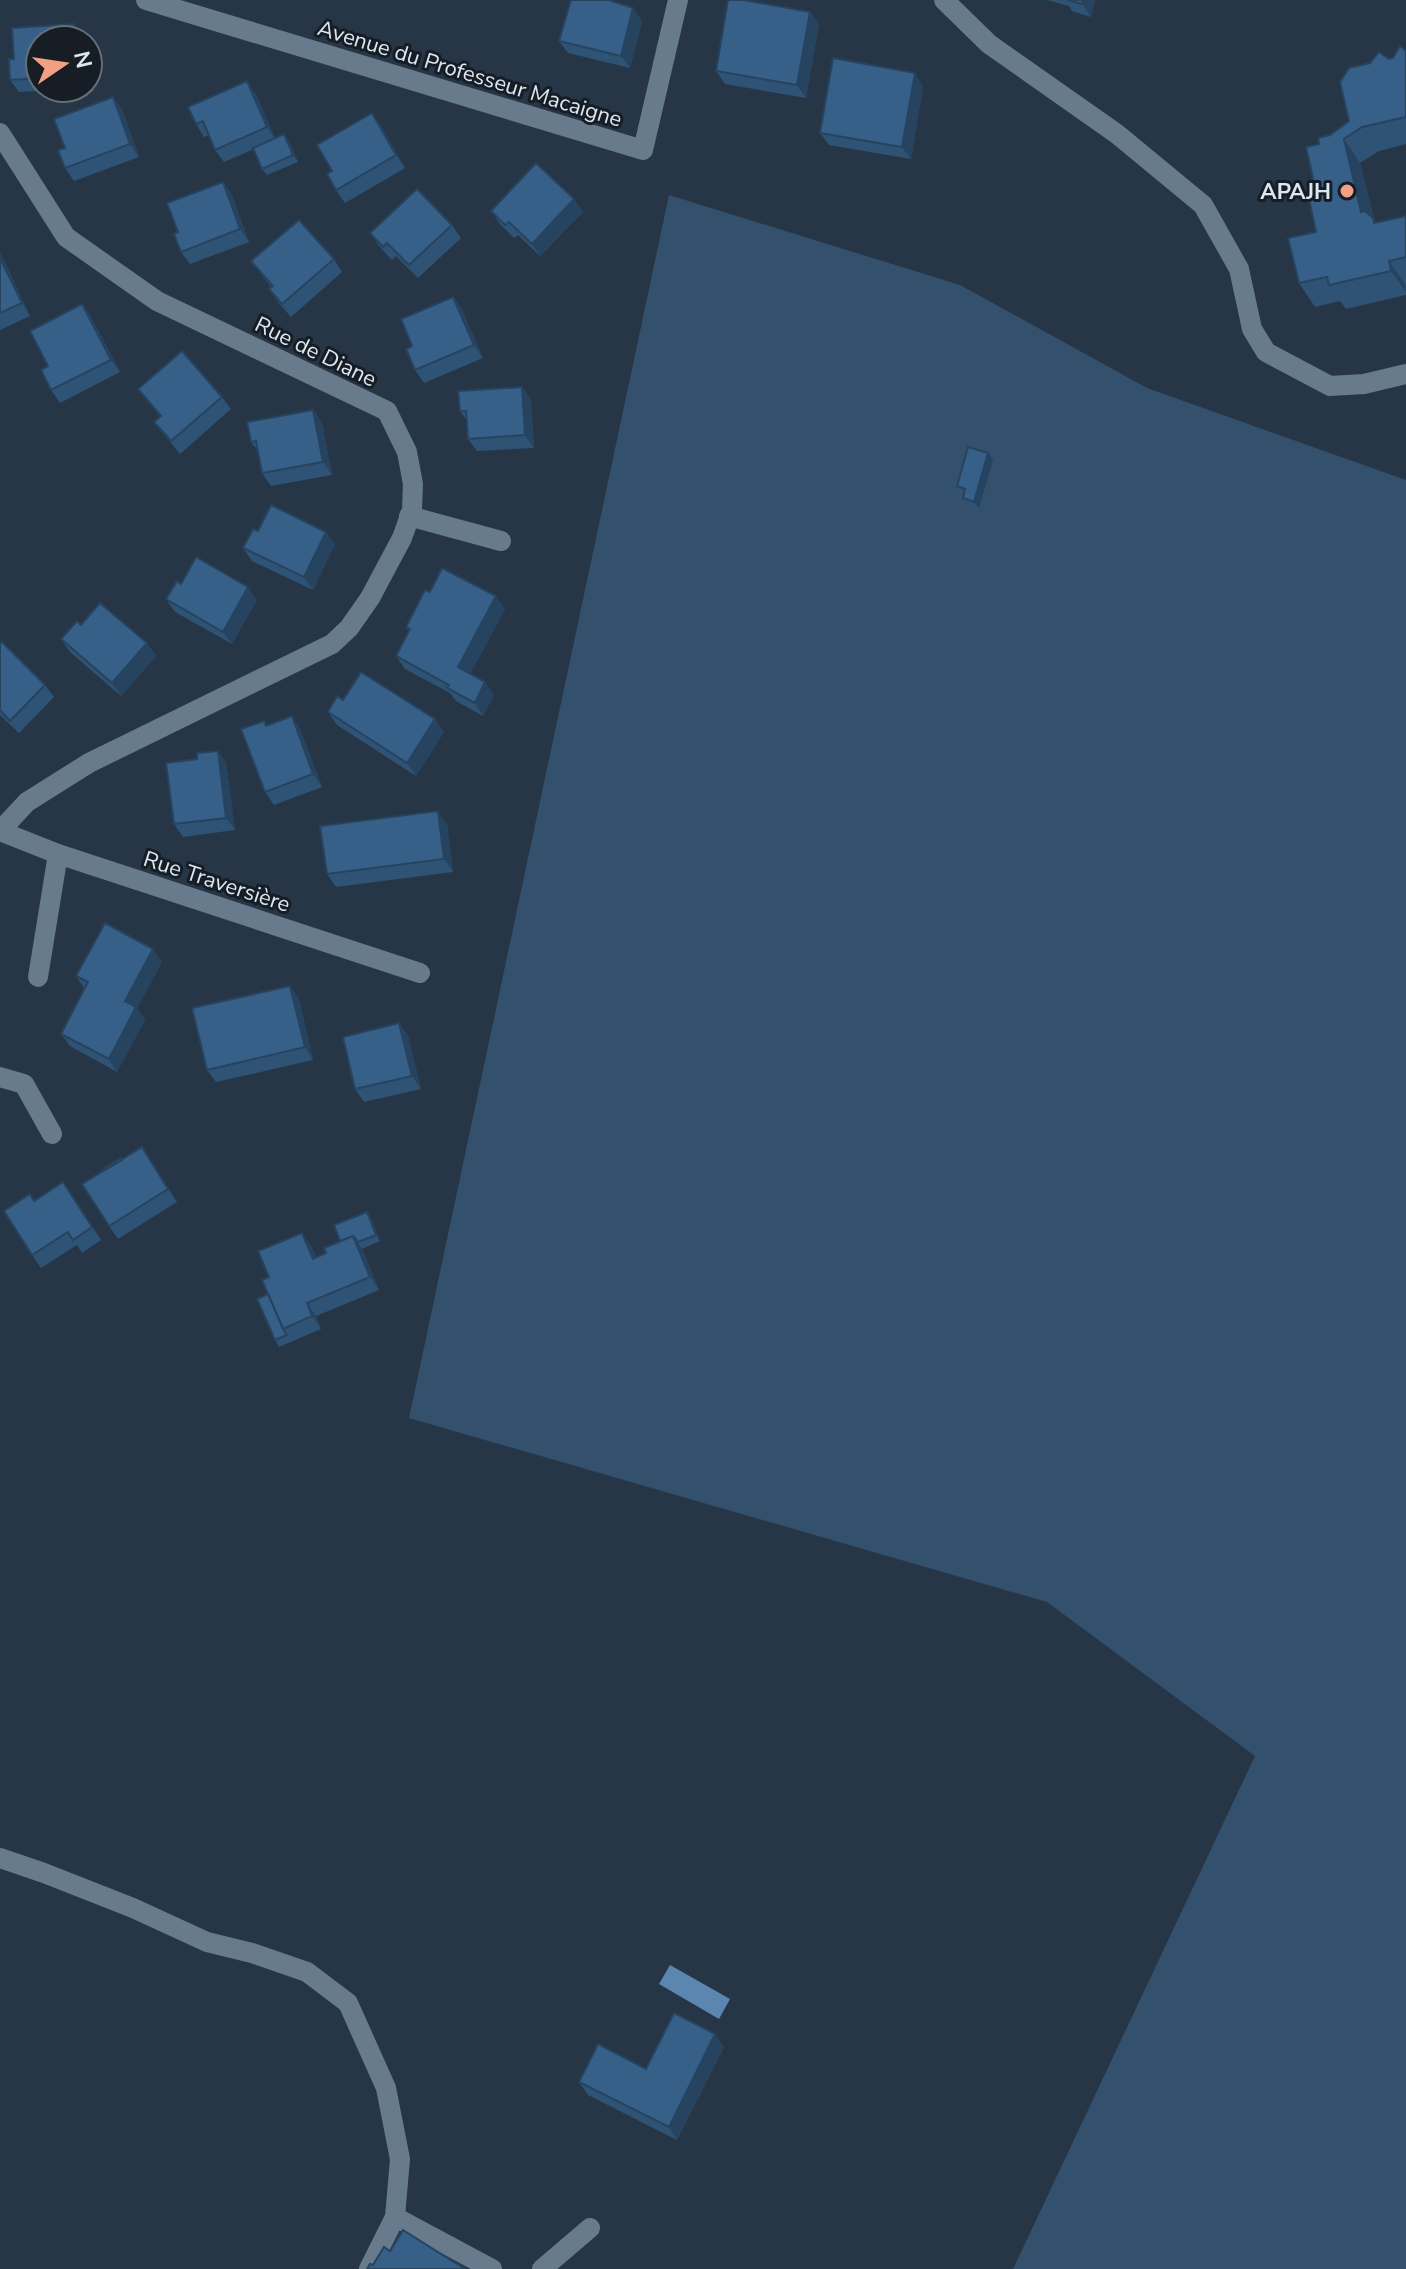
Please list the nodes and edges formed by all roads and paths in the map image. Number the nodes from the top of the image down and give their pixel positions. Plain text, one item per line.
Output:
1 (146, 0) edge
2 (678, 0) edge
3 (944, 0) edge
4 (0, 133) edge
5 (1406, 374) edge
6 (409, 516) junction
7 (501, 541) dead end
8 (0, 831) edge
9 (58, 854) junction
10 (420, 973) dead end
11 (38, 977) dead end
12 (0, 1077) edge
13 (52, 1134) dead end
14 (0, 1858) edge
15 (395, 2217) junction
16 (590, 2228) dead end
17 (369, 2269) edge
18 (492, 2269) edge
19 (542, 2269) edge

1 - 2 street, Avenue du Professeur Macaigne
3 - 5 street
4 - 6 street, Rue de Diane
6 - 7 street
6 - 8 street, Rue de Diane
8 - 9 street, Rue Traversière
9 - 10 street, Rue Traversière
9 - 11 street
12 - 13 street
14 - 15 street
15 - 17 street
15 - 18 street
16 - 19 street

